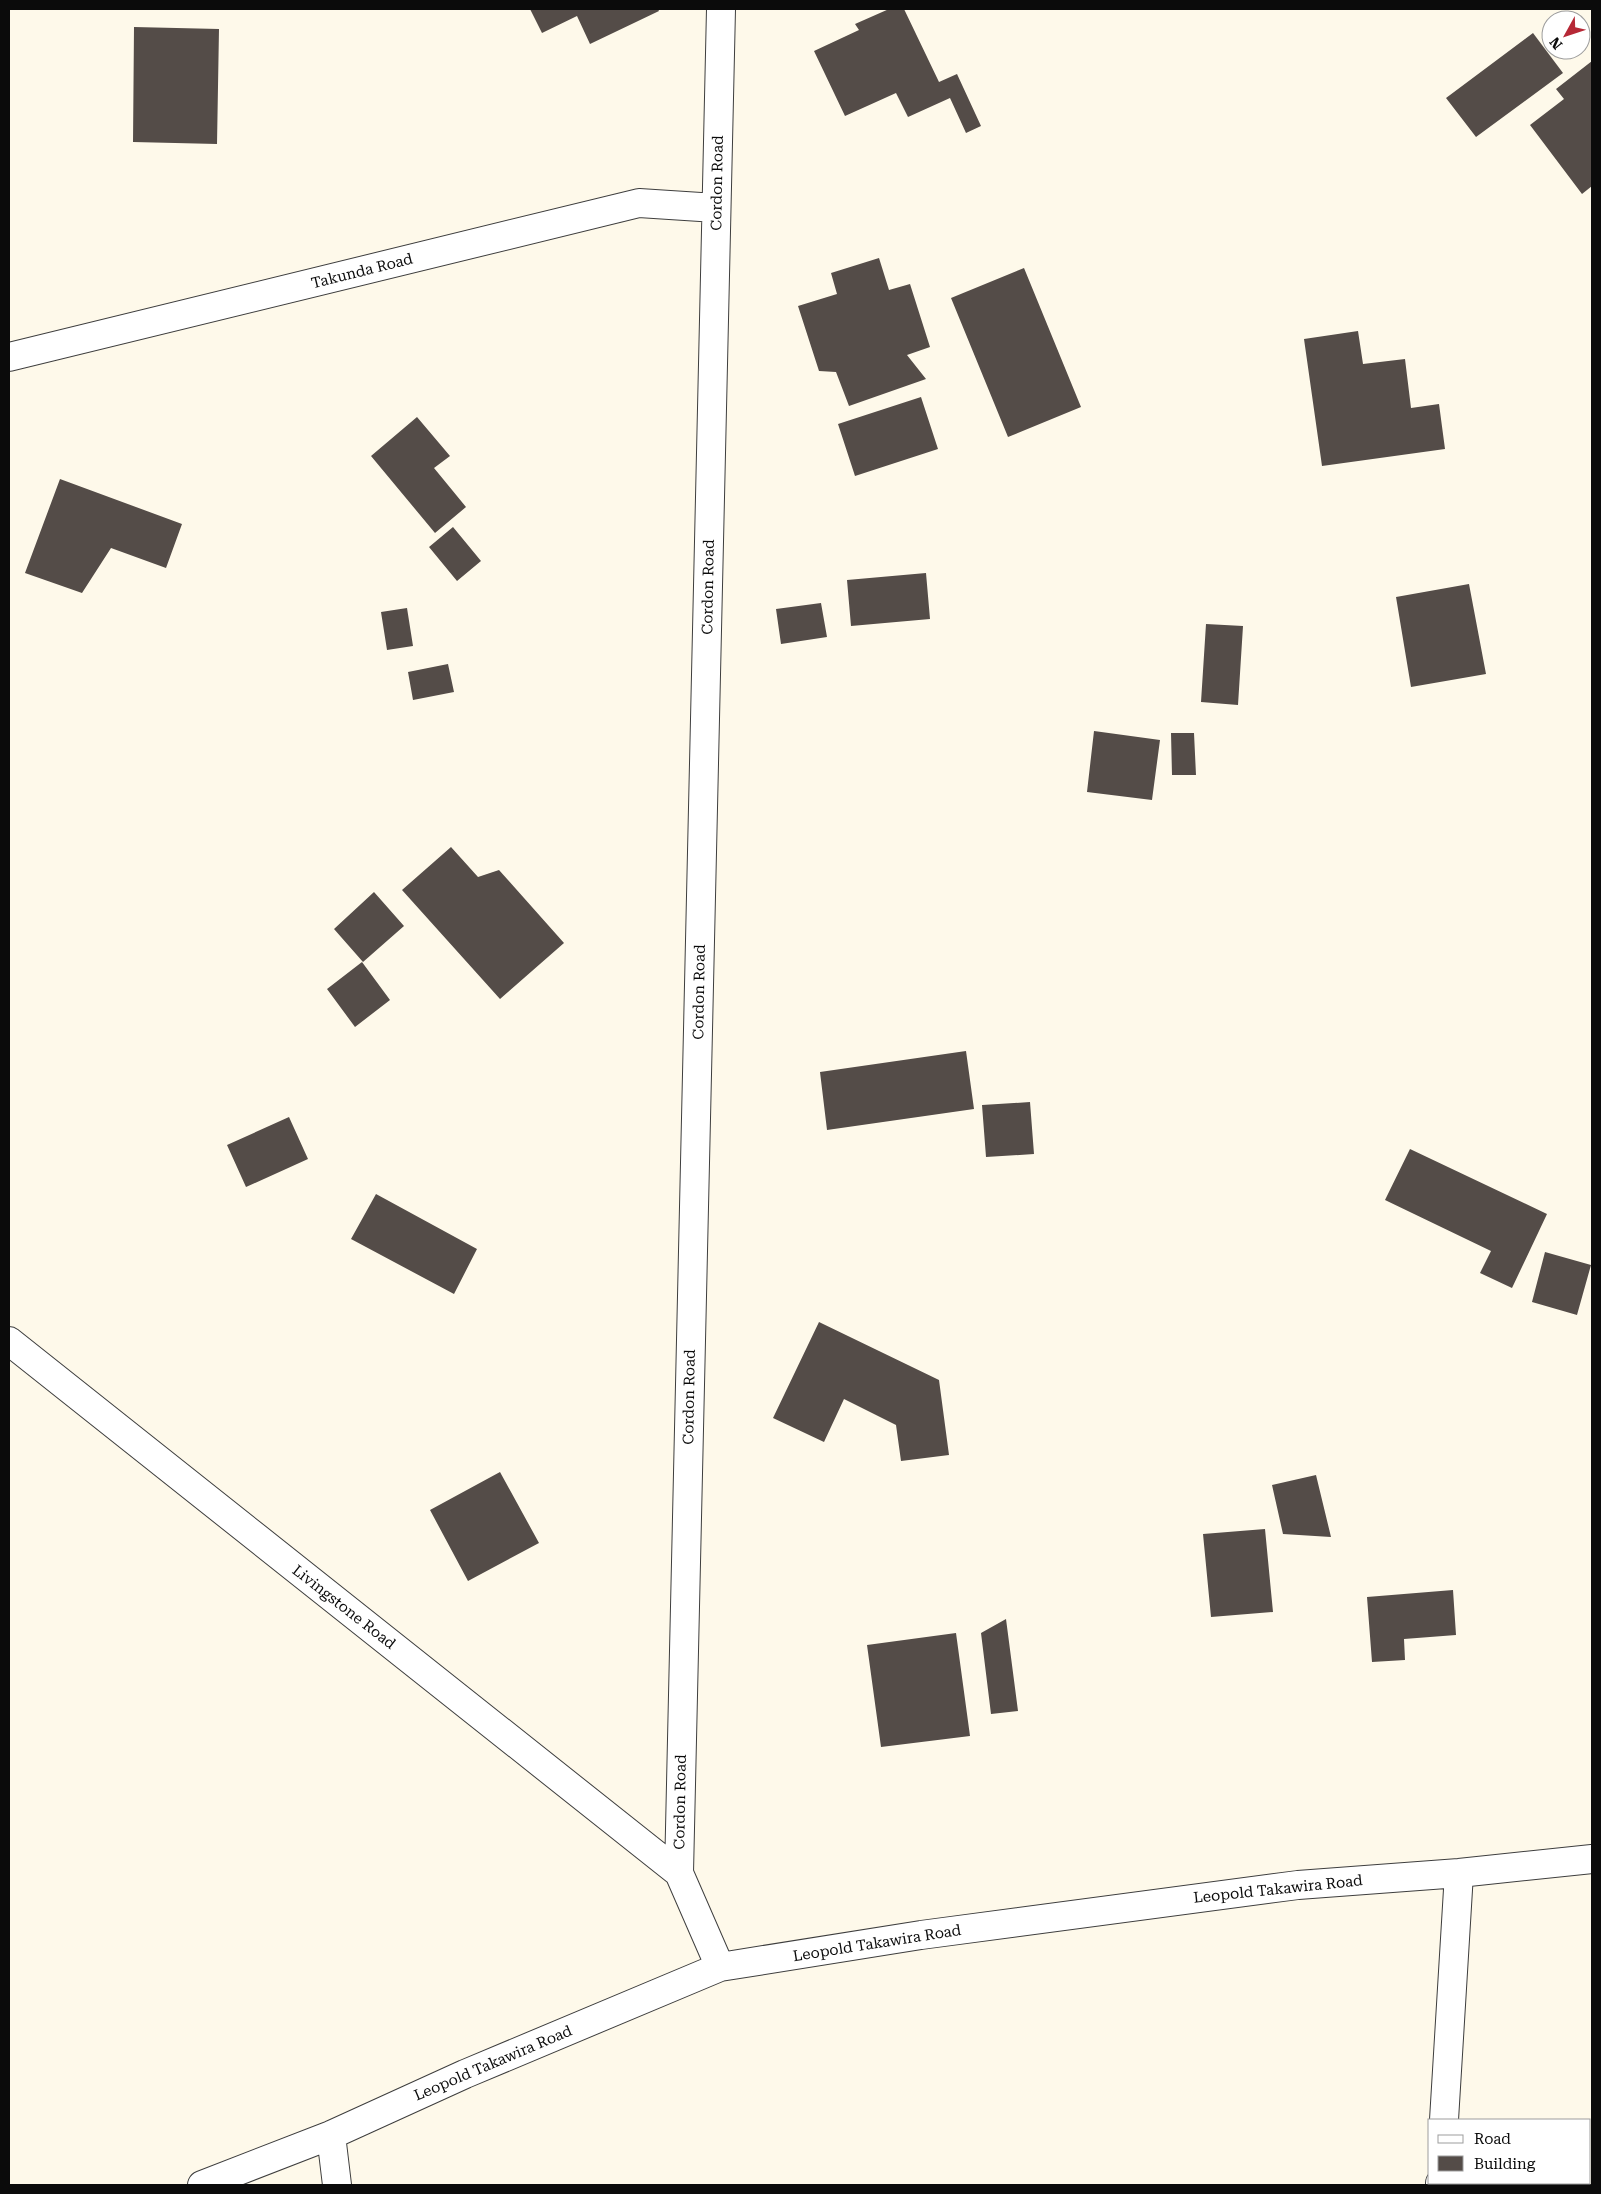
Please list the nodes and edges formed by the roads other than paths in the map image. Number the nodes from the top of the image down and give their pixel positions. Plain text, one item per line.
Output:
1 (721, 9) edge
2 (716, 208) junction
3 (9, 357) edge
4 (9, 1341) edge
5 (1592, 1859) edge
6 (679, 1873) junction
7 (1459, 1873) junction
8 (720, 1967) junction
9 (1444, 2119) edge
10 (331, 2135) junction
11 (202, 2185) edge
12 (337, 2185) edge

1 - 2 street, Cordon Road
2 - 3 street, Takunda Road
2 - 6 street, Cordon Road
4 - 6 street, Livingstone Road
5 - 7 street, Leopold Takawira Road
6 - 8 street, Cordon Road
7 - 8 street, Leopold Takawira Road
7 - 9 street
8 - 10 street, Leopold Takawira Road
10 - 11 street, Leopold Takawira Road
10 - 12 street

